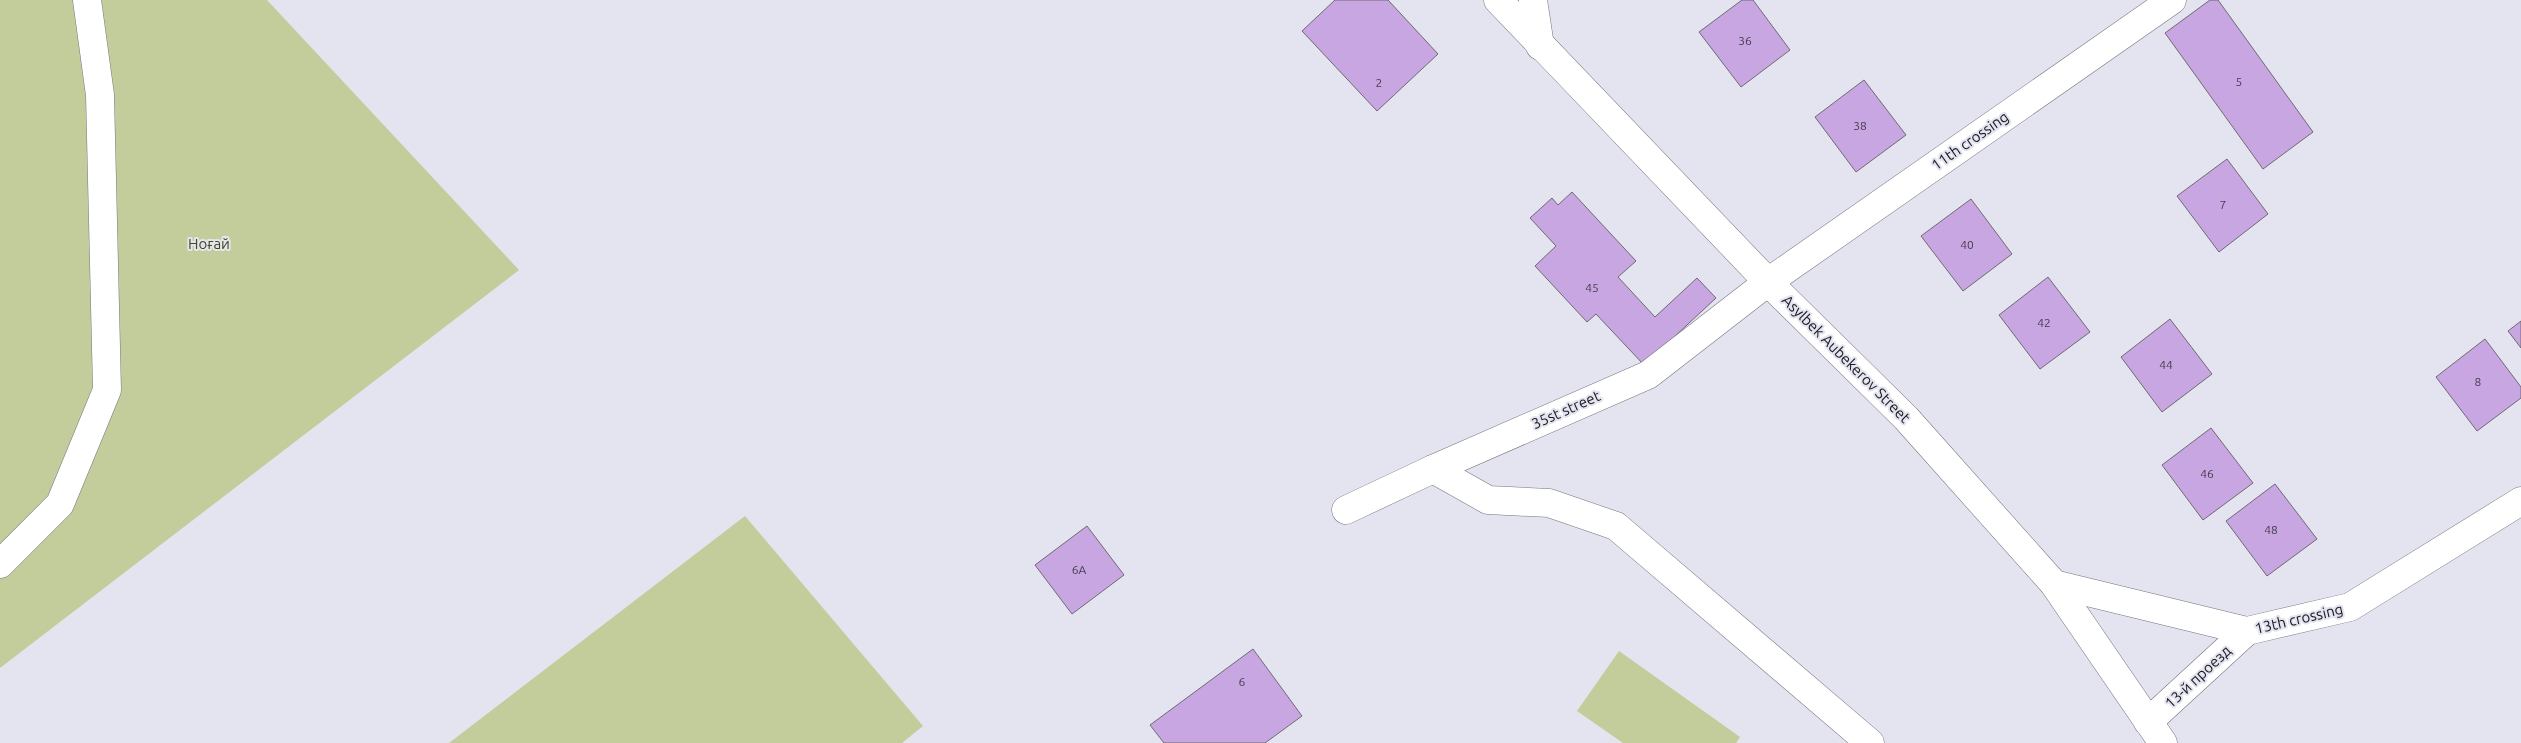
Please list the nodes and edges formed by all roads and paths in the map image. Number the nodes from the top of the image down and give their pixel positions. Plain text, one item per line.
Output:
1 (87, 0) edge
2 (1498, 0) edge
3 (1533, 0) edge
4 (2172, 0) edge
5 (1540, 46) junction
6 (1768, 282) junction
7 (1433, 469) junction
8 (2521, 501) edge
9 (1346, 510) dead end
10 (0, 564) edge
11 (2054, 584) junction
12 (2247, 631) junction
13 (2156, 733) edge
14 (1870, 743) edge

1 - 10 street
2 - 5 street, Asylbek Aubekerov Street
3 - 5 street
4 - 6 street, 11th crossing
5 - 6 street, Asylbek Aubekerov Street
6 - 7 street, 35st street
6 - 11 street, Asylbek Aubekerov Street
7 - 9 street, 35st street
7 - 14 street
8 - 12 street, 13th crossing
11 - 12 street, 13th crossing
11 - 13 street, Asylbek Aubekerov Street
12 - 13 street, 13-й проезд

